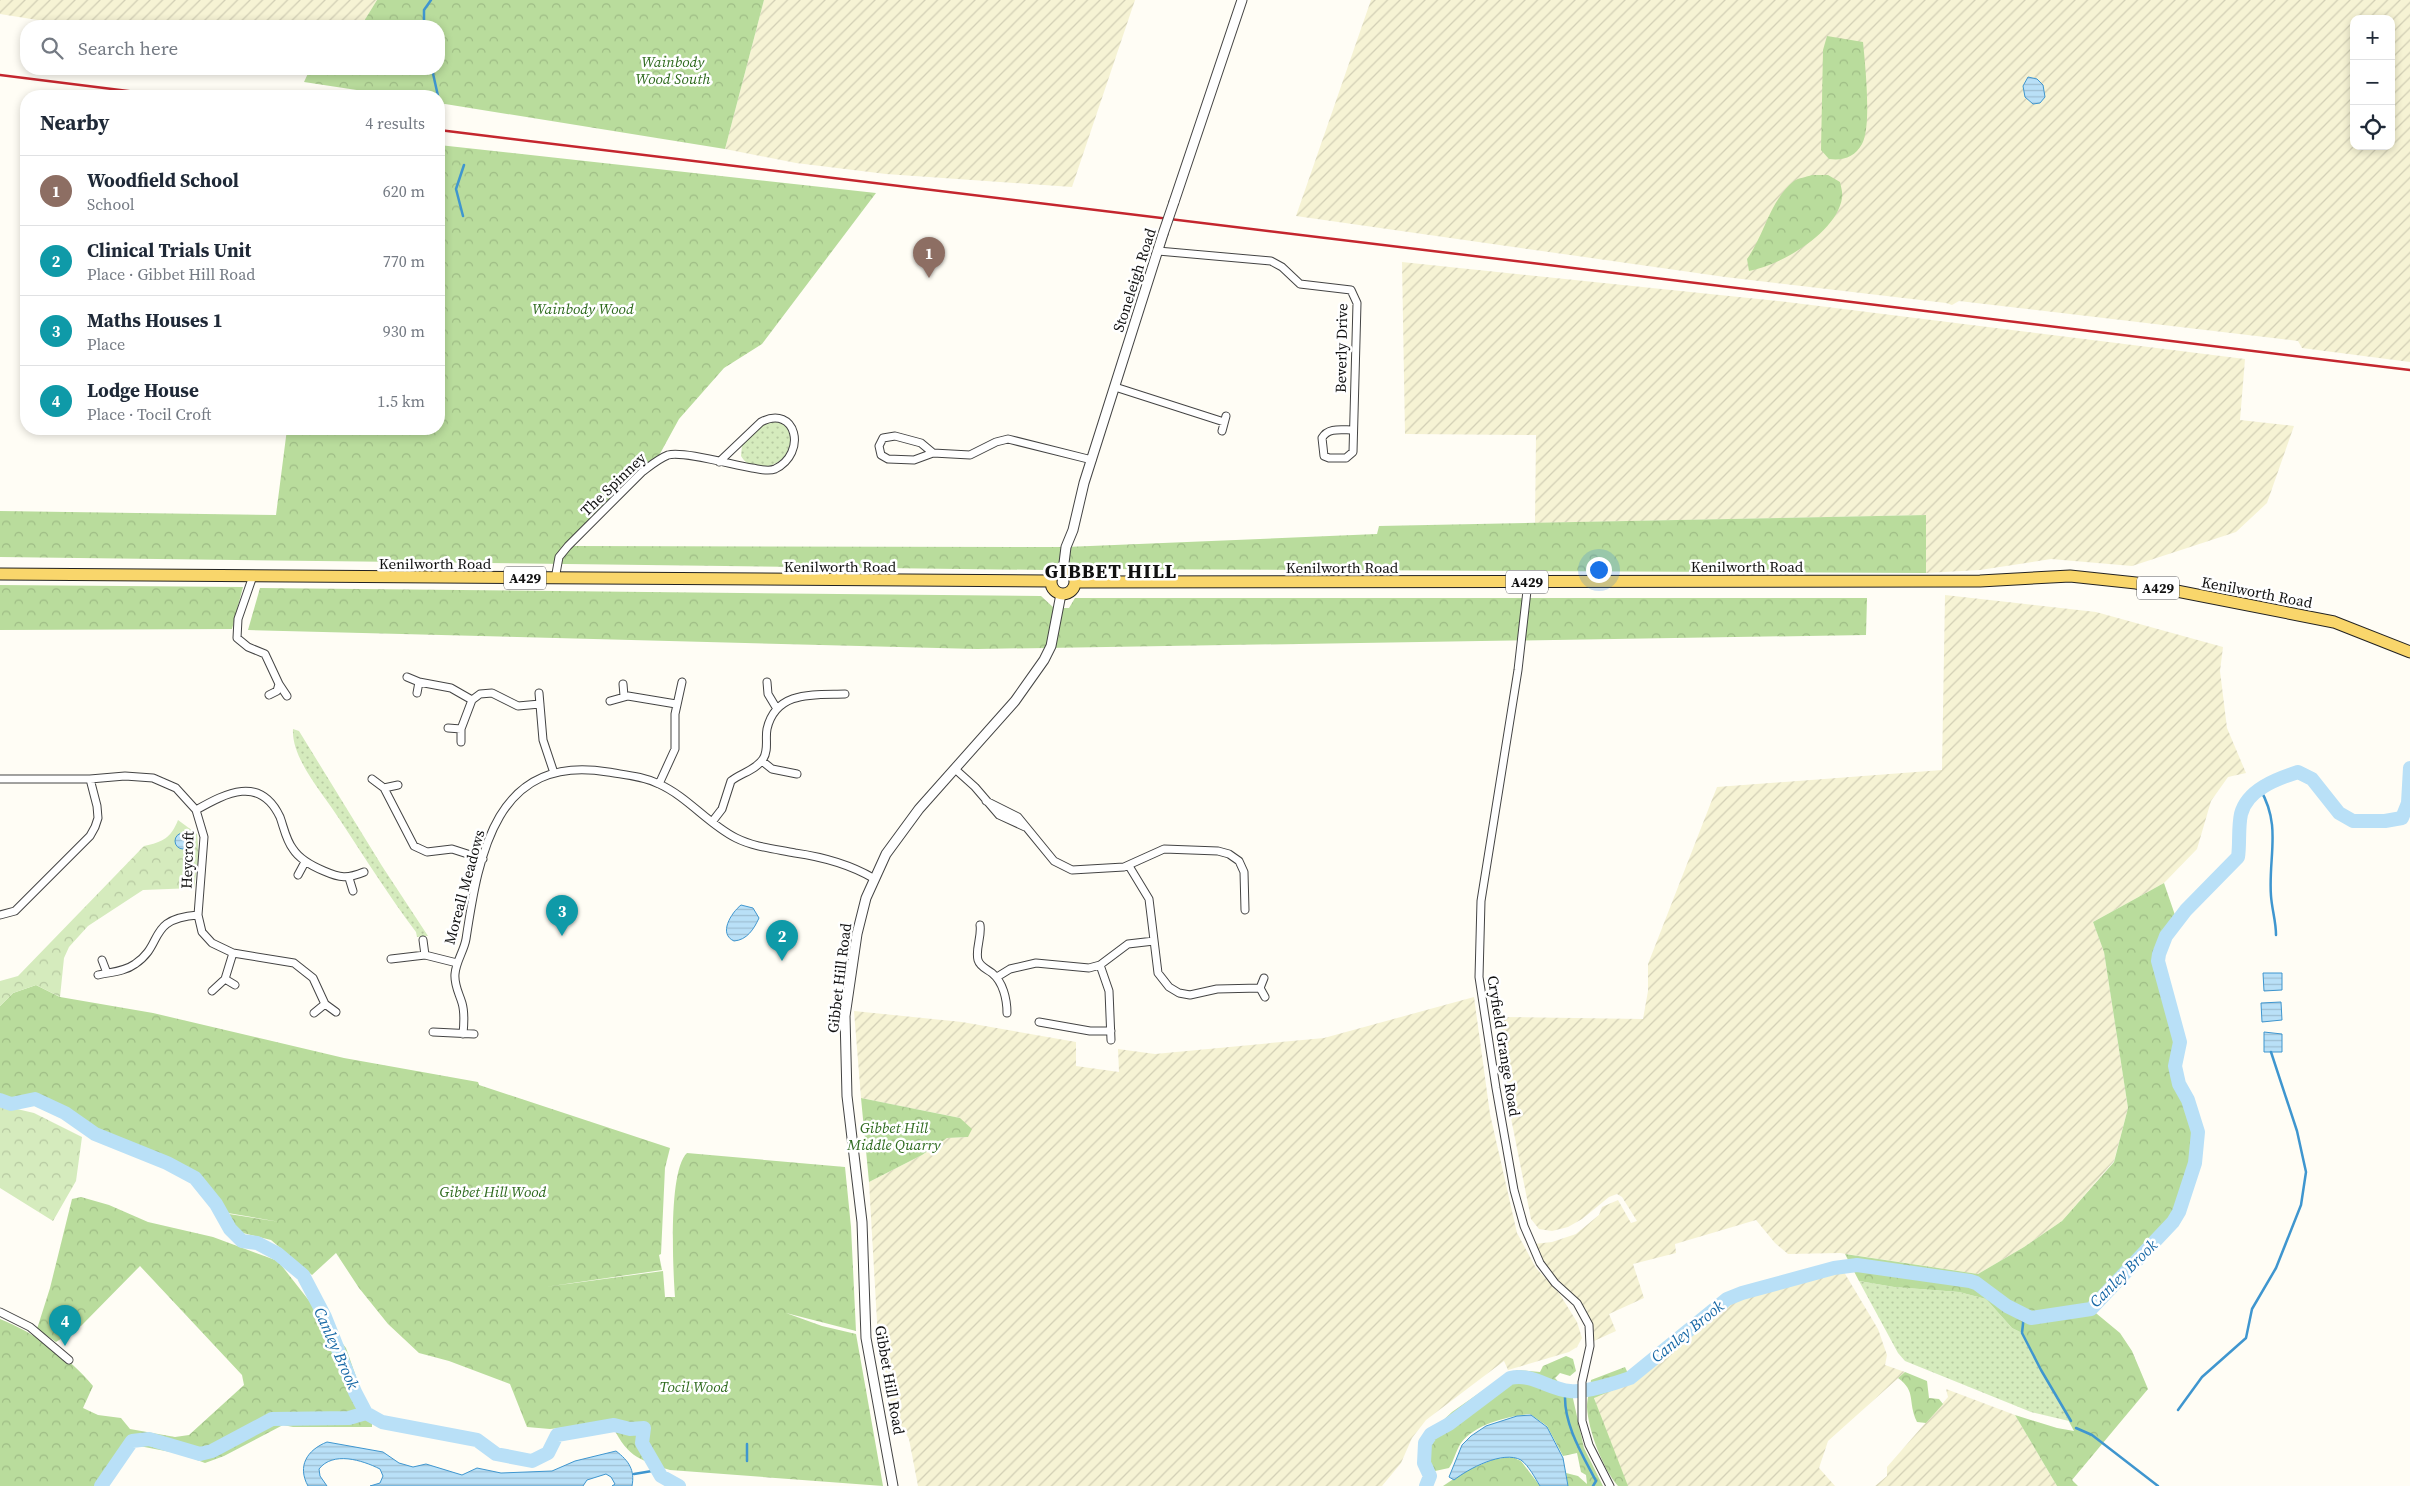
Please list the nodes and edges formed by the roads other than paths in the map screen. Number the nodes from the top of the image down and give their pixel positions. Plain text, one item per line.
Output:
1 (1242, 0) edge
2 (1158, 251) junction
3 (1115, 387) junction
4 (1353, 430) junction
5 (1222, 431) dead end
6 (933, 453) junction
7 (1092, 460) junction
8 (719, 462) junction
9 (1063, 571) junction
10 (0, 574) edge
11 (253, 576) junction
12 (555, 578) junction
13 (1050, 582) junction
14 (1075, 582) junction
15 (1528, 582) junction
16 (1061, 594) junction
17 (2406, 650) edge
18 (408, 677) dead end
19 (419, 682) junction
20 (682, 682) dead end
21 (767, 682) dead end
22 (279, 684) junction
23 (623, 684) dead end
24 (417, 693) dead end
25 (539, 693) dead end
26 (845, 694) dead end
27 (269, 695) dead end
28 (826, 695) junction
29 (288, 696) dead end
30 (624, 696) junction
31 (472, 700) junction
32 (610, 701) dead end
33 (826, 703) dead end
34 (540, 704) junction
35 (676, 704) junction
36 (777, 709) junction
37 (448, 728) dead end
38 (461, 729) junction
39 (461, 742) dead end
40 (762, 761) junction
41 (955, 769) junction
42 (554, 773) junction
43 (797, 774) dead end
44 (0, 779) edge
45 (90, 779) junction
46 (372, 779) dead end
47 (659, 784) junction
48 (398, 785) dead end
49 (384, 788) junction
50 (196, 810) junction
51 (712, 822) junction
52 (484, 859) junction
53 (305, 862) junction
54 (1129, 866) junction
55 (364, 872) dead end
56 (298, 874) dead end
57 (349, 878) junction
58 (873, 878) junction
59 (353, 891) dead end
60 (1245, 910) dead end
61 (0, 915) edge
62 (198, 915) junction
63 (980, 925) dead end
64 (422, 940) dead end
65 (1154, 941) junction
66 (233, 953) junction
67 (425, 955) junction
68 (392, 959) dead end
69 (102, 960) dead end
70 (457, 963) junction
71 (1100, 964) junction
72 (107, 972) junction
73 (98, 975) dead end
74 (997, 977) junction
75 (225, 978) junction
76 (1264, 978) dead end
77 (235, 985) dead end
78 (1260, 988) junction
79 (212, 991) dead end
80 (1265, 996) dead end
81 (325, 1004) junction
82 (336, 1012) dead end
83 (314, 1013) dead end
84 (1007, 1013) dead end
85 (1039, 1022) dead end
86 (1111, 1031) junction
87 (433, 1032) dead end
88 (463, 1034) junction
89 (474, 1034) dead end
90 (1111, 1040) dead end
91 (0, 1312) edge
92 (69, 1360) dead end
93 (893, 1486) edge
94 (1610, 1486) edge

1 - 2 street, Stoneleigh Road, bridge
2 - 3 street, Stoneleigh Road
2 - 4 street, Beverly Drive
3 - 5 street
3 - 7 street, Stoneleigh Road
4 - 4 street, Beverly Drive
6 - 6 street
6 - 7 street
7 - 9 street, Stoneleigh Road
8 - 8 street, The Spinney
8 - 12 street, The Spinney
9 - 13 main road
9 - 14 main road
10 - 11 main road, Kenilworth Road / A429
11 - 12 main road, Kenilworth Road / A429
11 - 22 street
12 - 13 main road, Kenilworth Road / A429
13 - 16 main road
14 - 15 main road, Kenilworth Road / A429
14 - 16 main road
15 - 17 main road, Kenilworth Road / A429
15 - 94 street, Cryfield Grange Road
16 - 41 street, Gibbet Hill Road
18 - 19 street
19 - 24 street
19 - 31 street
20 - 35 street
21 - 36 street
22 - 27 street
22 - 29 street
23 - 30 street
25 - 34 street
26 - 28 street
28 - 33 street
28 - 36 street
30 - 32 street
30 - 35 street
31 - 34 street
31 - 38 street
34 - 42 street
35 - 47 street
36 - 40 street
37 - 38 street
38 - 39 street
40 - 43 street
40 - 51 street
41 - 54 street
41 - 58 street, Gibbet Hill Road
42 - 47 street, Moreall Meadows
42 - 52 street, Moreall Meadows
44 - 45 street, Heycroft
45 - 50 street, Heycroft
45 - 61 street
46 - 49 street
47 - 51 street, Moreall Meadows
48 - 49 street
49 - 52 street
50 - 53 street
50 - 62 street, Heycroft
51 - 58 street, Moreall Meadows
52 - 70 street, Moreall Meadows
53 - 56 street
53 - 57 street
54 - 60 street
54 - 65 street
55 - 57 street
57 - 59 street
58 - 93 street, Gibbet Hill Road
62 - 66 street, Heycroft
62 - 72 street
63 - 74 street
64 - 67 street, Moreall Meadows
65 - 71 street
65 - 78 street
66 - 75 street
66 - 81 street, Heycroft
67 - 68 street, Moreall Meadows
67 - 70 street, Moreall Meadows
69 - 72 street
70 - 88 street, Moreall Meadows
71 - 74 street
71 - 86 street
72 - 73 street
74 - 84 street
75 - 77 street
75 - 79 street
76 - 78 street
78 - 80 street
81 - 82 street, Heycroft
81 - 83 street
85 - 86 street
86 - 90 street
87 - 88 street
88 - 89 street
91 - 92 street

